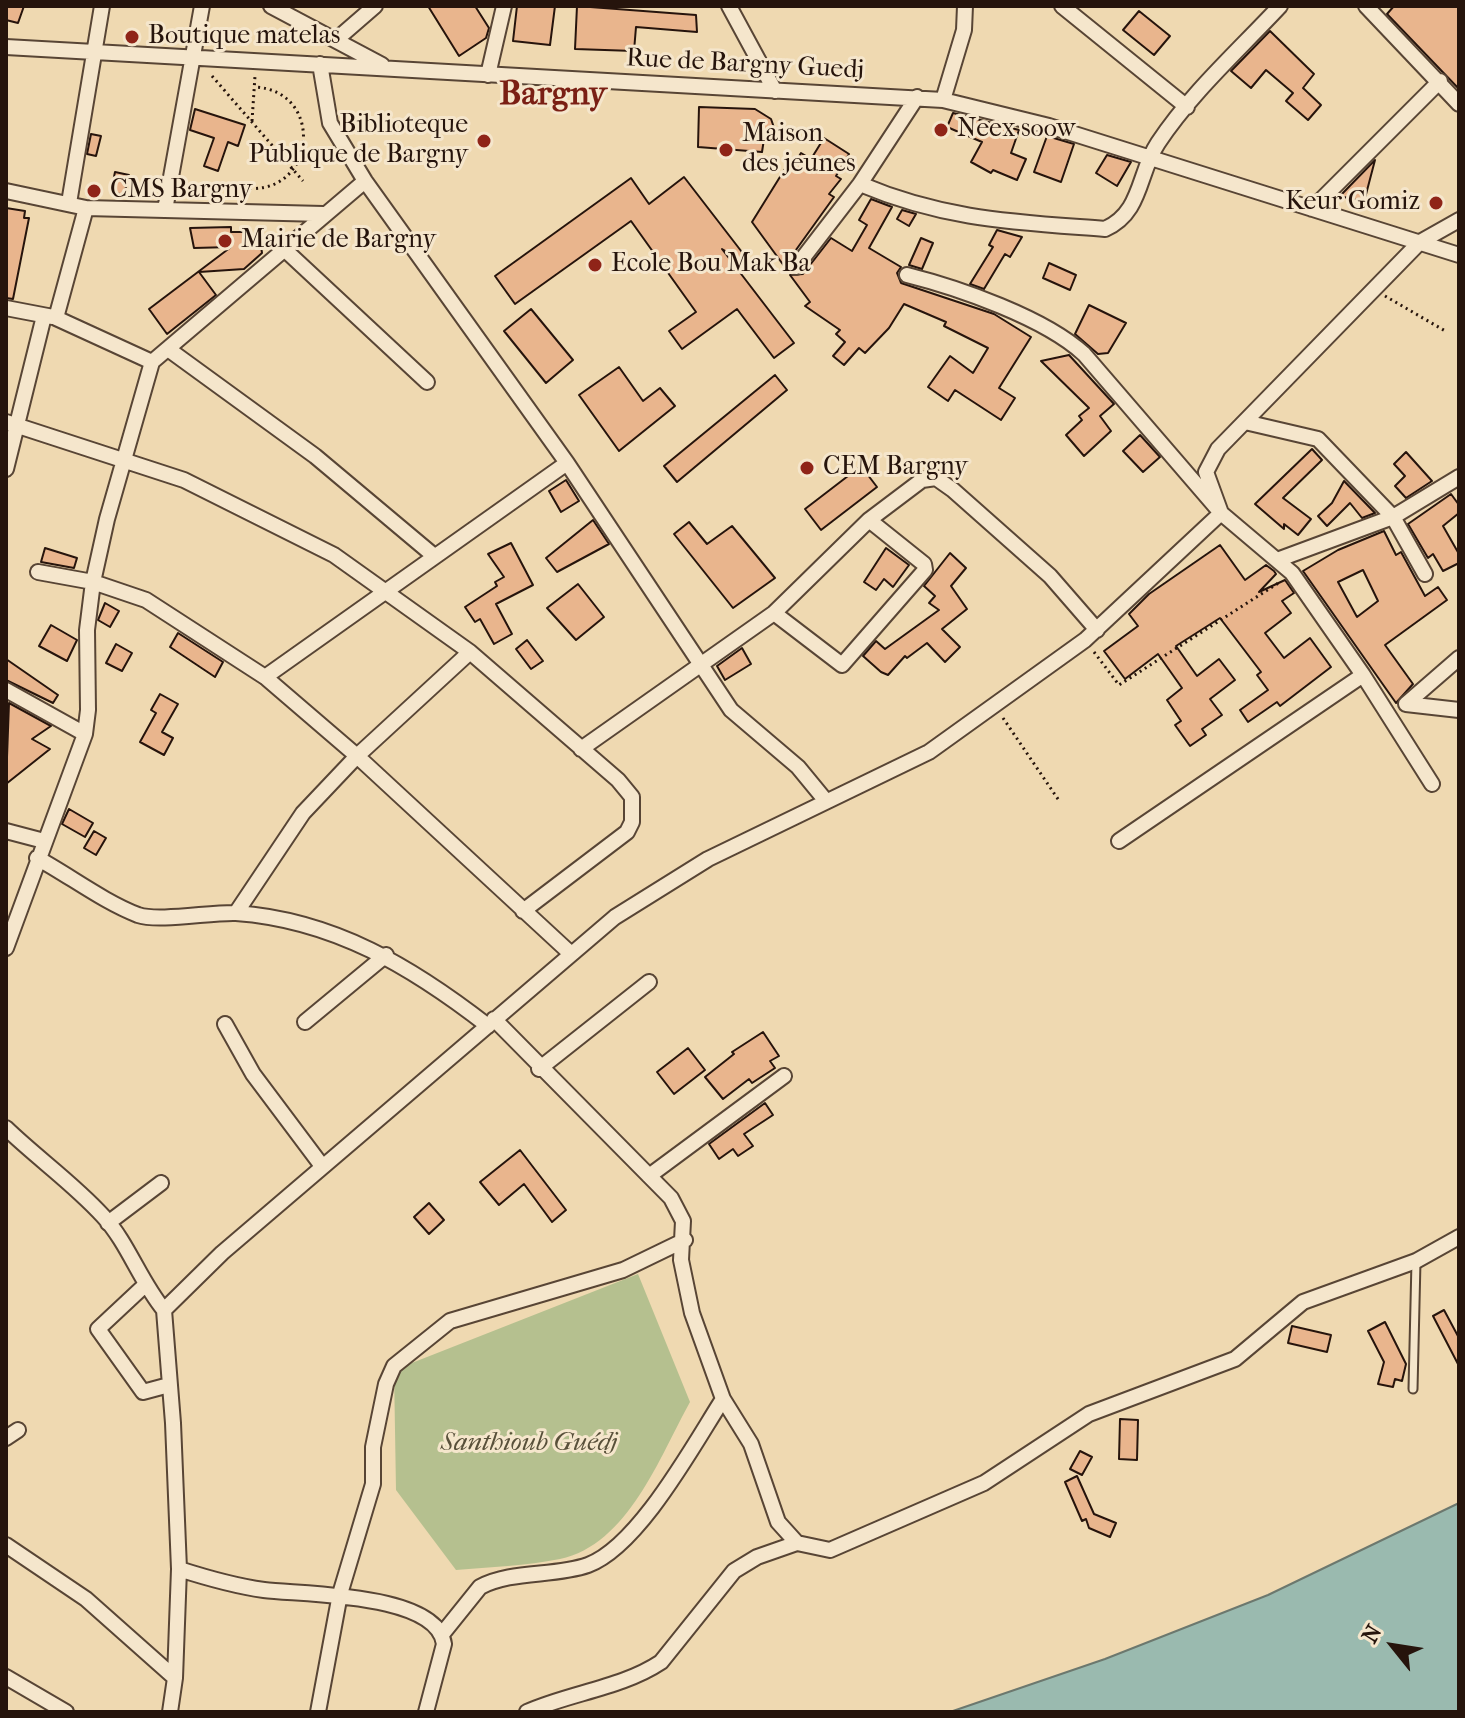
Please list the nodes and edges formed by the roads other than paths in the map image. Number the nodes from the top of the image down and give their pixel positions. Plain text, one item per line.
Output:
1 (102, 6) edge
2 (202, 6) edge
3 (271, 6) edge
4 (375, 6) edge
5 (504, 6) edge
6 (729, 6) edge
7 (965, 6) edge
8 (1062, 6) edge
9 (1280, 6) edge
10 (1366, 6) edge
11 (337, 39) junction
12 (6, 47) edge
13 (94, 52) junction
14 (193, 57) junction
15 (320, 64) junction
16 (386, 67) junction
17 (488, 75) junction
18 (1440, 81) junction
19 (775, 91) junction
20 (917, 97) junction
21 (943, 100) junction
22 (1459, 104) edge
23 (1187, 107) junction
24 (1149, 160) junction
25 (365, 181) junction
26 (860, 184) junction
27 (6, 191) edge
28 (69, 203) junction
29 (86, 208) junction
30 (1312, 209) junction
31 (165, 210) junction
32 (323, 214) junction
33 (1459, 220) edge
34 (1420, 242) junction
35 (283, 248) junction
36 (1459, 255) edge
37 (796, 267) dead end
38 (907, 275) dead end
39 (6, 308) edge
40 (50, 317) junction
41 (168, 349) junction
42 (152, 362) junction
43 (427, 382) dead end
44 (1245, 422) junction
45 (12, 424) edge
46 (124, 459) junction
47 (567, 463) junction
48 (6, 469) edge
49 (1459, 477) edge
50 (1221, 513) junction
51 (1393, 517) junction
52 (869, 520) junction
53 (433, 555) junction
54 (1277, 560) junction
55 (38, 572) dead end
56 (1425, 574) dead end
57 (93, 582) junction
58 (388, 591) junction
59 (774, 613) junction
60 (1091, 635) junction
61 (470, 652) junction
62 (1459, 658) edge
63 (700, 666) junction
64 (1363, 675) junction
65 (265, 677) junction
66 (6, 690) edge
67 (1459, 710) edge
68 (85, 734) junction
69 (581, 749) junction
70 (357, 756) junction
71 (1432, 784) dead end
72 (826, 801) junction
73 (6, 831) edge
74 (44, 841) junction
75 (1119, 841) dead end
76 (37, 858) junction
77 (523, 911) junction
78 (236, 913) junction
79 (7, 940) edge
80 (569, 952) junction
81 (386, 955) junction
82 (649, 982) dead end
83 (305, 1022) dead end
84 (491, 1023) junction
85 (225, 1024) dead end
86 (539, 1069) junction
87 (784, 1076) dead end
88 (6, 1128) edge
89 (322, 1166) junction
90 (649, 1176) junction
91 (161, 1183) dead end
92 (108, 1223) junction
93 (1459, 1237) edge
94 (685, 1240) junction
95 (1416, 1261) junction
96 (144, 1286) junction
97 (164, 1310) junction
98 (169, 1385) junction
99 (1413, 1389) dead end
100 (723, 1399) junction
101 (797, 1543) junction
102 (6, 1545) edge
103 (179, 1569) junction
104 (340, 1594) junction
105 (443, 1633) junction
106 (6, 1677) edge
107 (175, 1678) junction
108 (66, 1712) edge
109 (170, 1712) edge
110 (318, 1712) edge
111 (426, 1712) edge
112 (527, 1712) edge

1 - 13 street
2 - 14 street
3 - 11 street
4 - 11 street
5 - 17 street
6 - 19 street
7 - 21 street
8 - 23 street
9 - 23 street
10 - 18 street
11 - 16 street
12 - 13 street, Rue de Bargny Guedj
13 - 14 street, Rue de Bargny Guedj
13 - 28 street
14 - 15 street, Rue de Bargny Guedj
14 - 31 street
15 - 16 street, Rue de Bargny Guedj
15 - 25 street
16 - 17 street, Rue de Bargny Guedj
17 - 19 street, Rue de Bargny Guedj
18 - 22 street
18 - 30 street
19 - 20 street, Rue de Bargny Guedj
20 - 21 street, Rue de Bargny Guedj
20 - 26 street
21 - 24 street, Rue de Bargny Guedj
23 - 24 street
24 - 26 street
24 - 30 street, Rue de Bargny Guedj
25 - 32 street
25 - 47 street
26 - 37 street
27 - 28 street
28 - 29 street
29 - 31 street
29 - 40 street
30 - 34 street, Rue de Bargny Guedj
31 - 32 street
32 - 35 street
33 - 34 street
34 - 36 street, Rue de Bargny Guedj
34 - 44 street
35 - 41 street
35 - 43 street
38 - 50 street
39 - 40 street
40 - 42 street
40 - 45 street
41 - 42 street
41 - 53 street
42 - 46 street
44 - 50 street
44 - 51 street
45 - 46 street
45 - 48 street
46 - 57 street
46 - 58 street
47 - 53 street
47 - 63 street
49 - 51 street
50 - 54 street
50 - 60 street
51 - 54 street
51 - 56 street
52 - 59 street
52 - 59 street
52 - 60 street
53 - 58 street
54 - 64 street
55 - 57 street
57 - 65 street
57 - 68 street
58 - 61 street
58 - 65 street
59 - 63 street
60 - 72 street
61 - 69 street
61 - 70 street
62 - 67 street
63 - 69 street
63 - 72 street
64 - 71 street
64 - 75 street
65 - 70 street
66 - 68 street
68 - 74 street
69 - 77 street
70 - 77 street
70 - 78 street
72 - 80 street
73 - 74 street
74 - 76 street
76 - 78 street
76 - 79 street
77 - 80 street
78 - 81 street
80 - 84 street
81 - 83 street
81 - 84 street
82 - 86 street
84 - 86 street
84 - 89 street
85 - 89 street
86 - 90 street
87 - 90 street
88 - 92 street
89 - 97 street
90 - 94 street
91 - 92 street
92 - 96 street
93 - 95 street
94 - 100 street
94 - 104 street
95 - 99 lane
95 - 101 street
96 - 97 street
96 - 98 street
97 - 98 street
98 - 103 street
100 - 101 street
100 - 105 street
101 - 112 street
102 - 107 street
103 - 104 street
103 - 107 street
104 - 105 street
104 - 110 street
105 - 111 street
106 - 108 street
107 - 109 street

